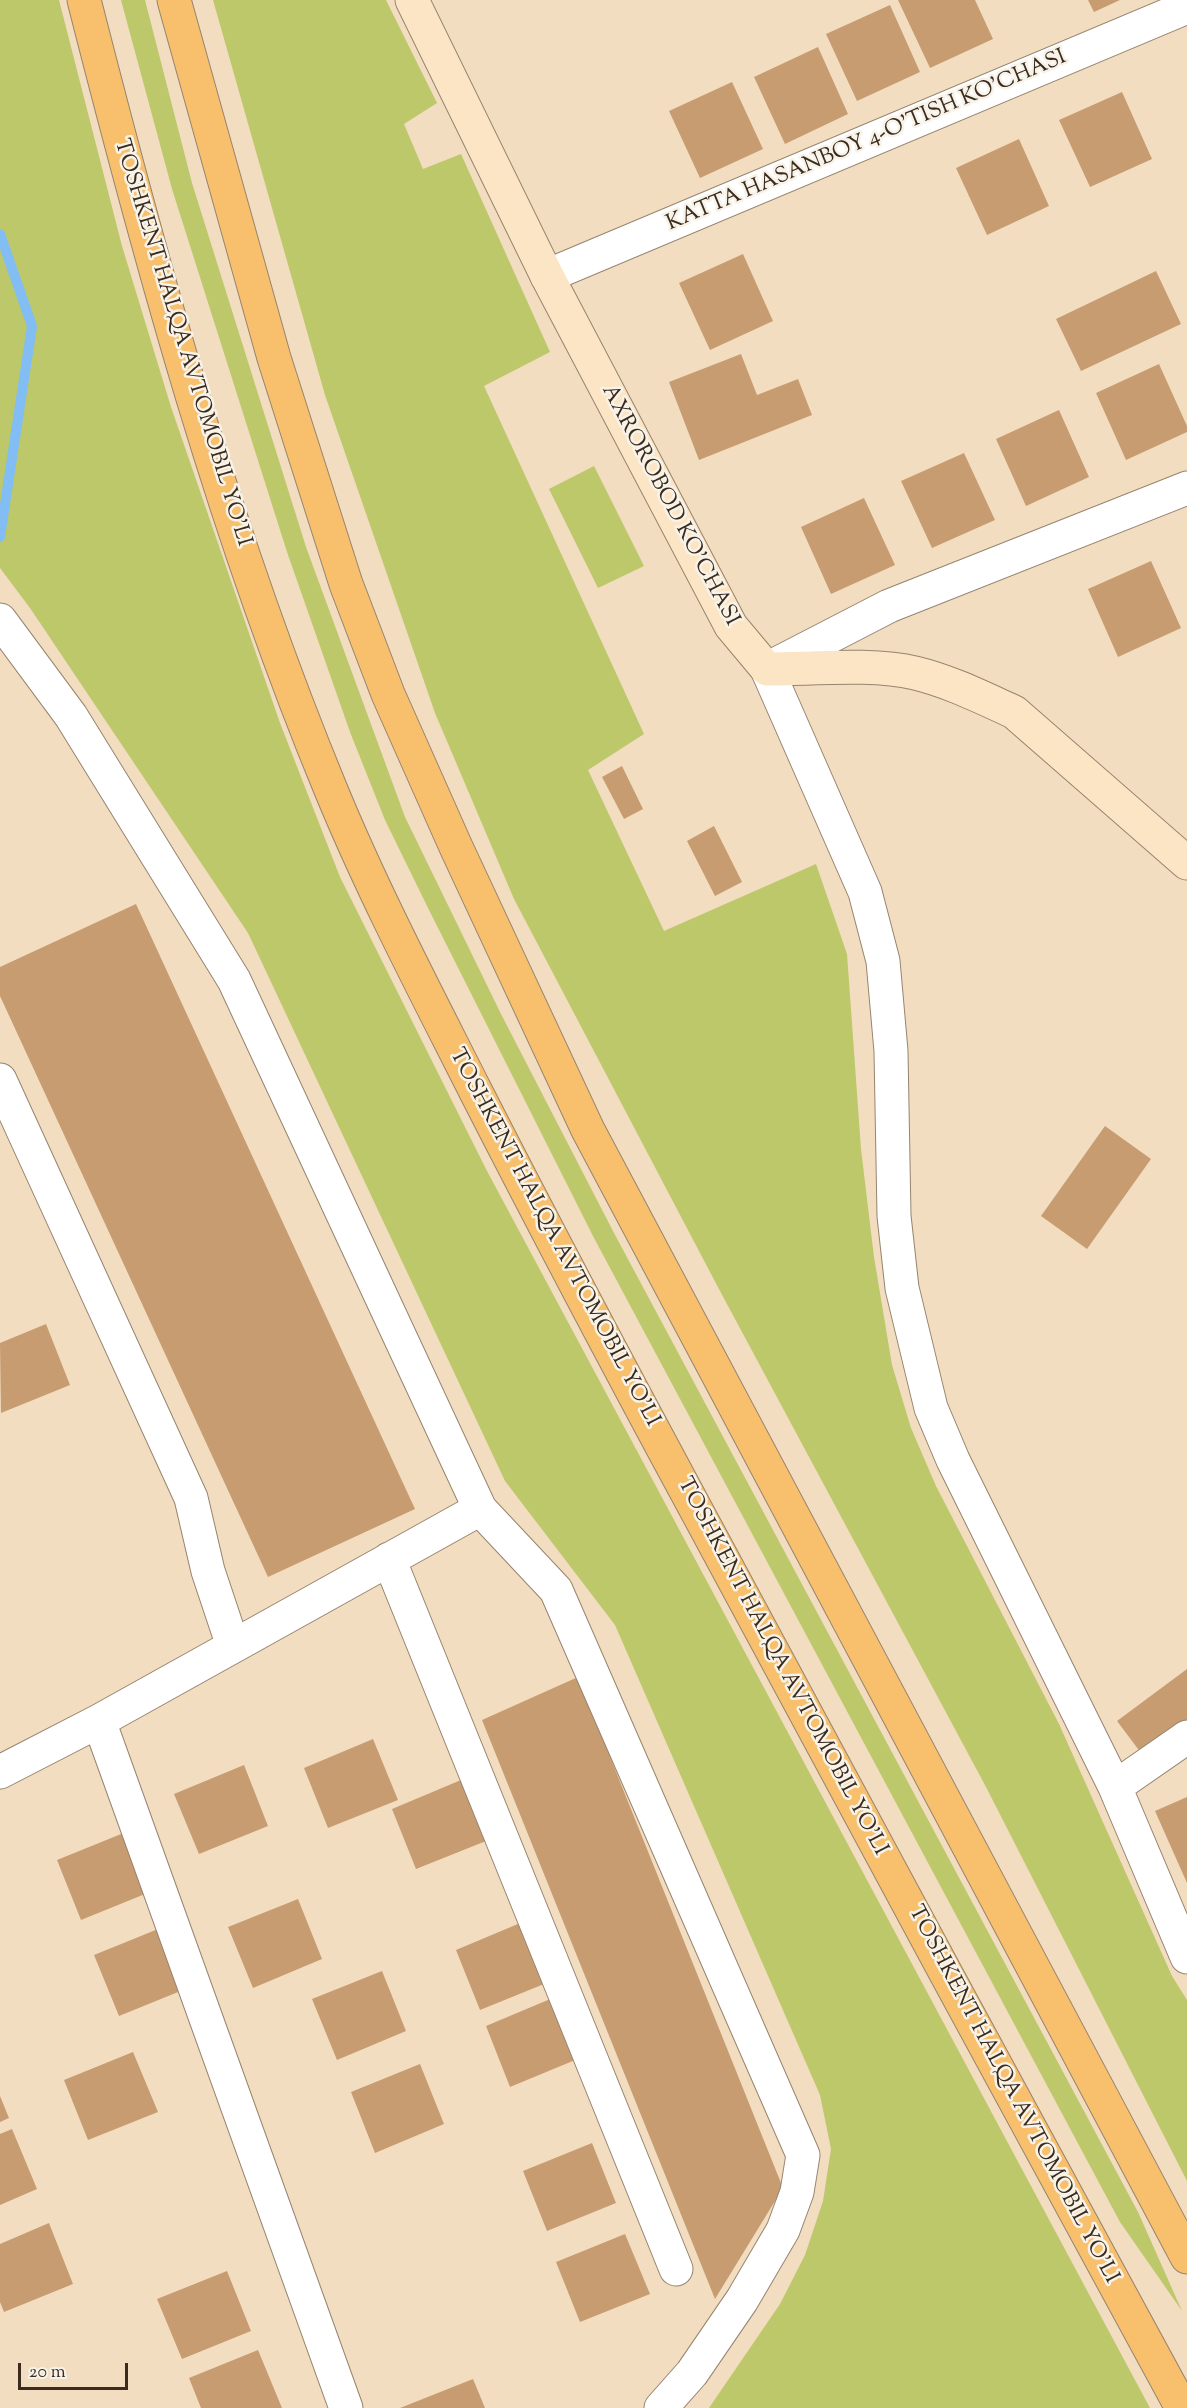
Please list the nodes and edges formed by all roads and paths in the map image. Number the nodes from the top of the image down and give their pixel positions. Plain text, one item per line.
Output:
1 (84, 0) edge
2 (174, 0) edge
3 (412, 0) edge
4 (1187, 7) edge
5 (547, 276) junction
6 (1187, 488) edge
7 (0, 620) edge
8 (767, 669) junction
9 (1187, 863) edge
10 (0, 1080) edge
11 (480, 1509) junction
12 (389, 1559) junction
13 (233, 1646) junction
14 (99, 1721) junction
15 (1187, 1737) edge
16 (0, 1772) edge
17 (1115, 1787) junction
18 (1187, 1957) edge
19 (1187, 2257) edge
20 (676, 2269) dead end
21 (346, 2408) edge
22 (661, 2408) edge
23 (1182, 2408) edge

1 - 23 highway, TOSHKENT HALQA AVTOMOBIL YO'LI
2 - 19 highway
3 - 5 street, AXROROBOD KO'CHASI
4 - 5 street, KATTA HASANBOY 4-O'TISH KO'CHASI
5 - 8 street, AXROROBOD KO'CHASI
6 - 8 street
7 - 11 street
8 - 9 street
8 - 17 street
10 - 13 street
11 - 12 street
11 - 22 street
12 - 13 street
12 - 20 street
13 - 14 street
14 - 16 street
14 - 21 street
15 - 17 street
17 - 18 street

